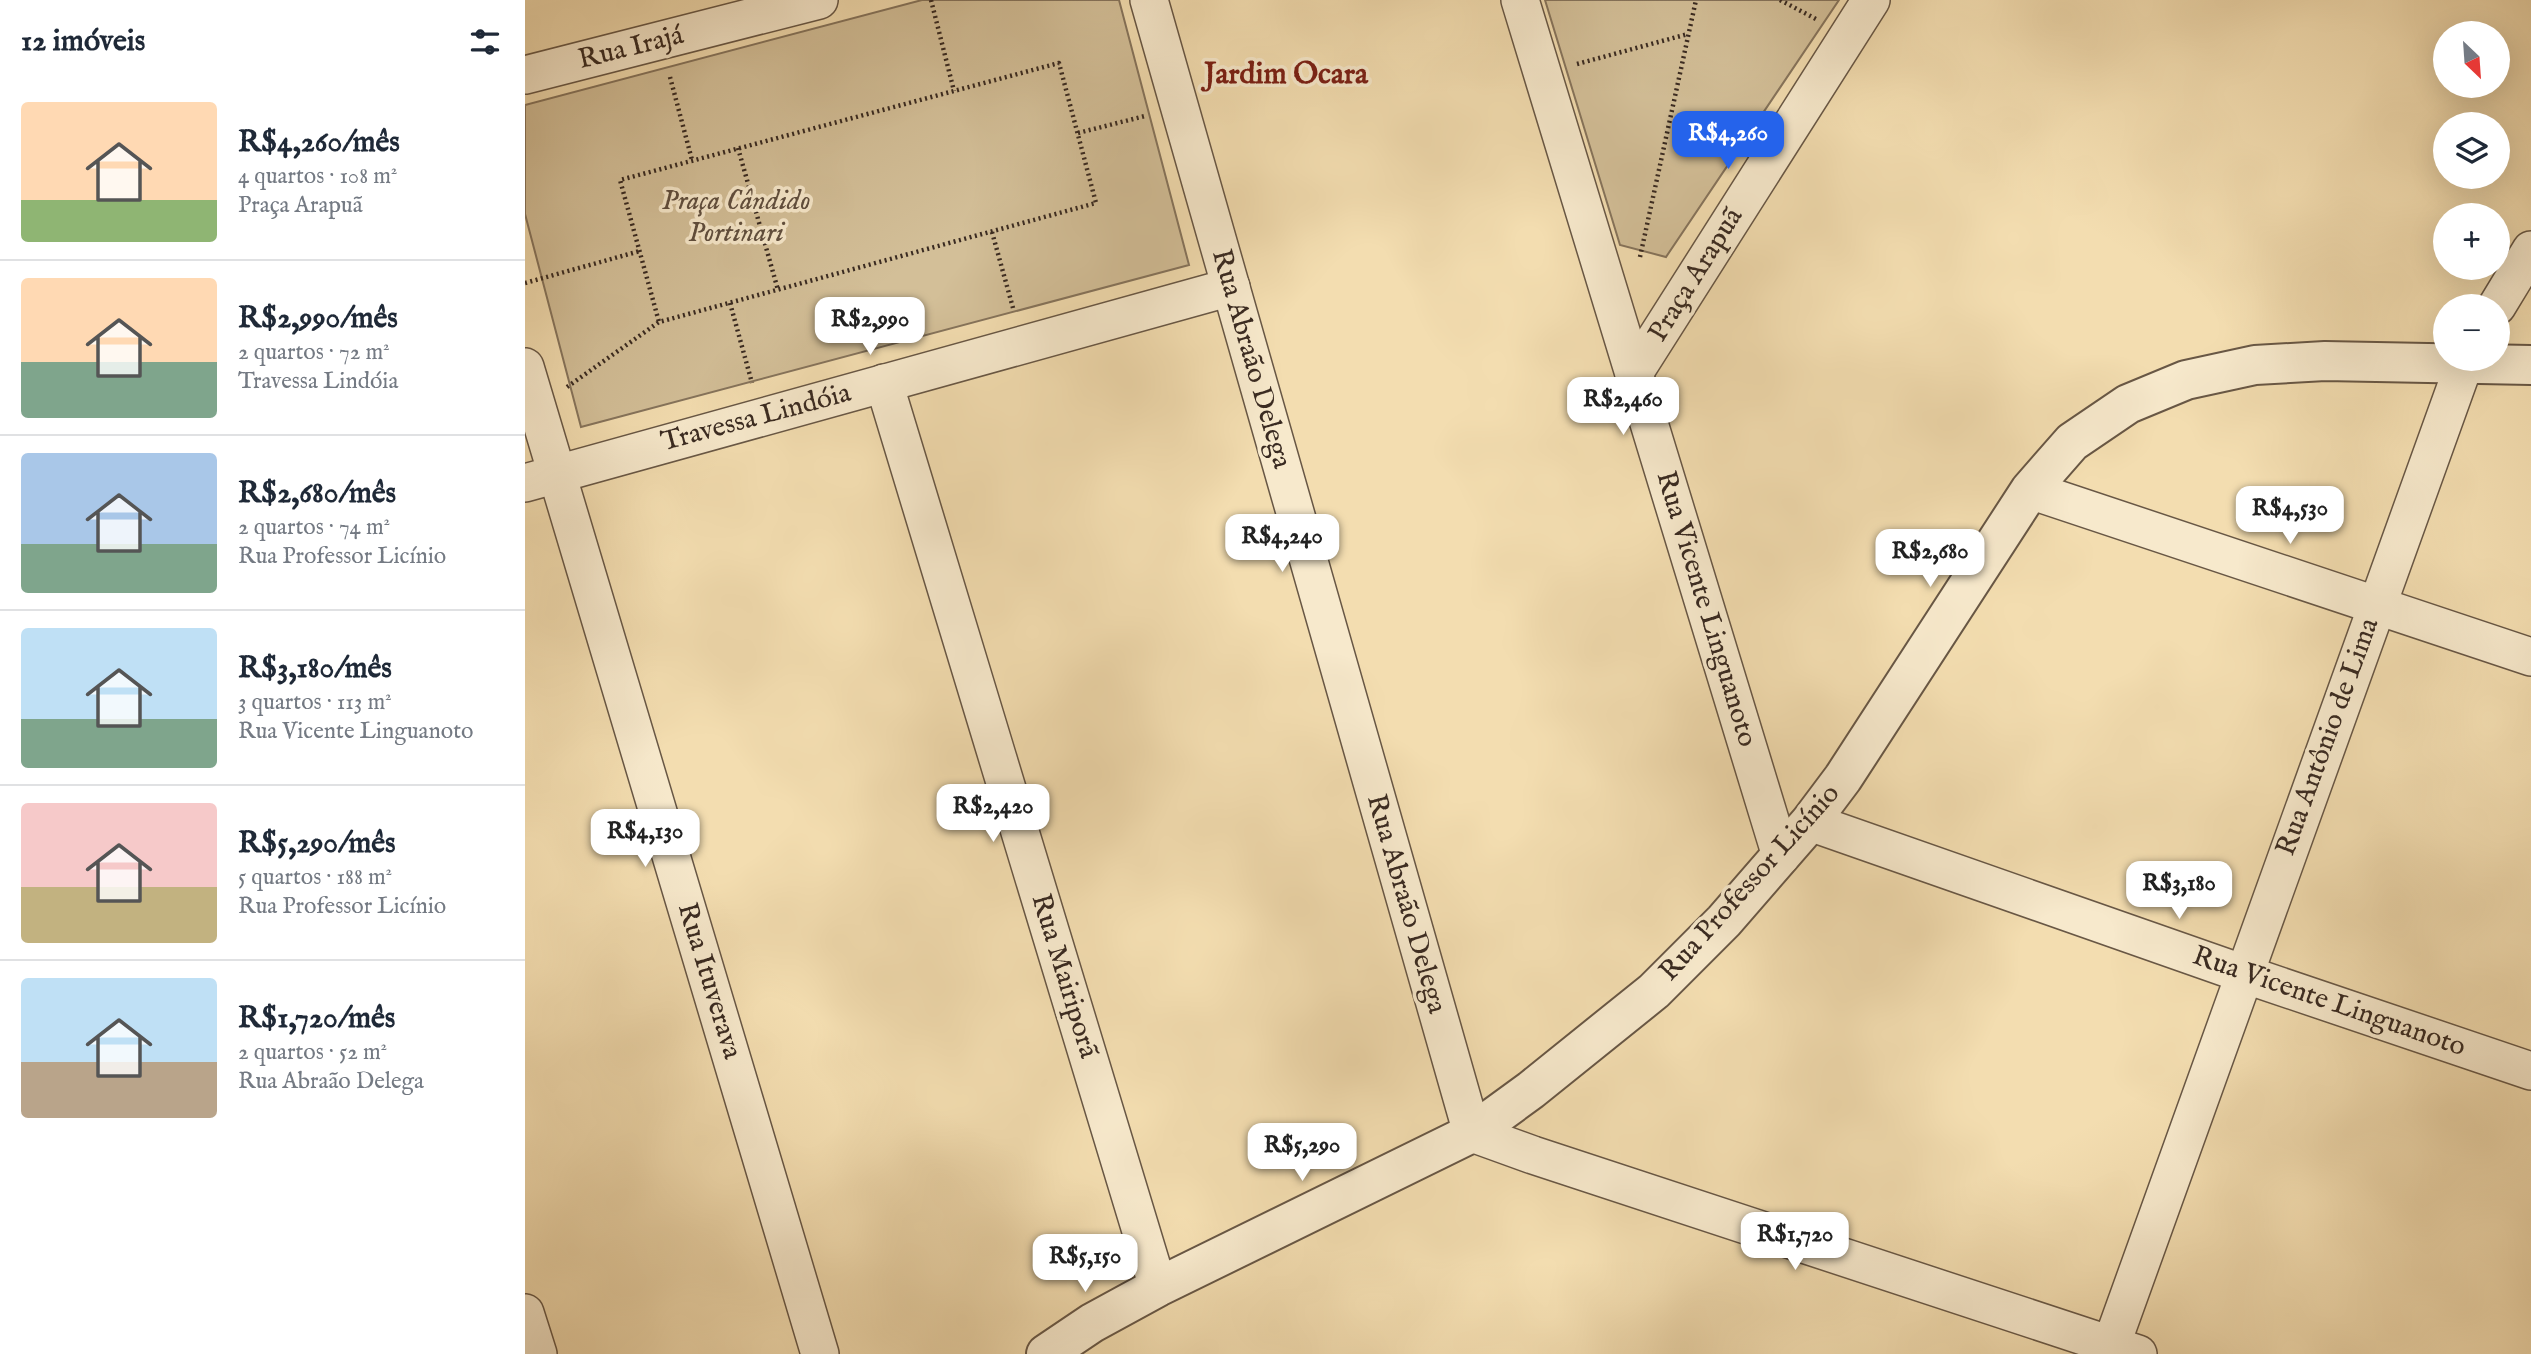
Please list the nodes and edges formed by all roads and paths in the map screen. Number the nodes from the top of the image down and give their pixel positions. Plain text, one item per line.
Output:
1 (819, 0) edge
2 (931, 0) edge
3 (1149, 0) edge
4 (1520, 0) edge
5 (1696, 0) edge
6 (1871, 0) edge
7 (1688, 34) junction
8 (660, 41) junction
9 (1542, 73) junction
10 (525, 75) edge
11 (954, 91) junction
12 (1179, 107) junction
13 (1078, 133) junction
14 (738, 148) junction
15 (692, 160) junction
16 (992, 232) junction
17 (2531, 250) edge
18 (640, 251) junction
19 (1640, 257) dead end
20 (525, 283) edge
21 (1231, 287) junction
22 (778, 290) junction
23 (2504, 294) edge
24 (730, 303) junction
25 (659, 322) junction
26 (1023, 344) junction
27 (2433, 362) edge
28 (2510, 364) edge
29 (2531, 365) edge
30 (525, 367) edge
31 (2461, 371) edge
32 (1634, 373) junction
33 (884, 383) junction
34 (537, 408) junction
35 (761, 417) junction
36 (541, 478) edge
37 (2030, 490) junction
38 (2376, 605) junction
39 (2531, 657) edge
40 (1810, 822) junction
41 (1781, 856) junction
42 (2243, 974) junction
43 (2531, 1071) edge
44 (1472, 1133) junction
45 (1158, 1287) junction
46 (525, 1313) edge
47 (2119, 1351) edge
48 (538, 1354) edge
49 (820, 1354) edge
50 (1046, 1354) edge

1 - 8 street, Rua Irajá
2 - 11 path
3 - 12 street, Rua Abraão Delega
4 - 9 street, Rua Vicente Linguanoto
5 - 7 path
6 - 32 street, Praça Arapuã
7 - 9 path
7 - 19 path
8 - 10 street, Rua Irajá
8 - 15 path
9 - 32 street, Rua Vicente Linguanoto
11 - 13 path
11 - 14 path
12 - 13 path
12 - 21 street, Rua Abraão Delega
13 - 16 path
14 - 15 path
14 - 22 path
15 - 18 path
16 - 22 path
16 - 26 path
17 - 23 street
18 - 20 path
18 - 25 path
21 - 26 street, Travessa Lindóia
21 - 44 street, Rua Abraão Delega
22 - 24 path
24 - 25 path
24 - 35 path
25 - 34 path
26 - 33 street, Travessa Lindóia
27 - 37 street, Rua Professor Licínio
28 - 29 street, Rua Professor Licínio
30 - 34 street, Rua Ituverava
31 - 38 street, Rua Antônio de Lima
32 - 41 street, Rua Vicente Linguanoto
33 - 35 street, Travessa Lindóia
33 - 45 street, Rua Mairiporã
34 - 36 street, Rua Ituverava
35 - 36 street, Travessa Lindóia
36 - 49 street, Rua Ituverava
37 - 38 street
37 - 40 street, Rua Professor Licínio
38 - 39 street
38 - 42 street, Rua Antônio de Lima
40 - 41 street, Rua Professor Licínio
40 - 42 street, Rua Vicente Linguanoto
41 - 44 street, Rua Professor Licínio
42 - 43 street, Rua Vicente Linguanoto
42 - 47 street, Rua Antônio de Lima
44 - 45 street, Rua Professor Licínio
44 - 47 street
45 - 50 street, Rua Professor Licínio
46 - 48 street

